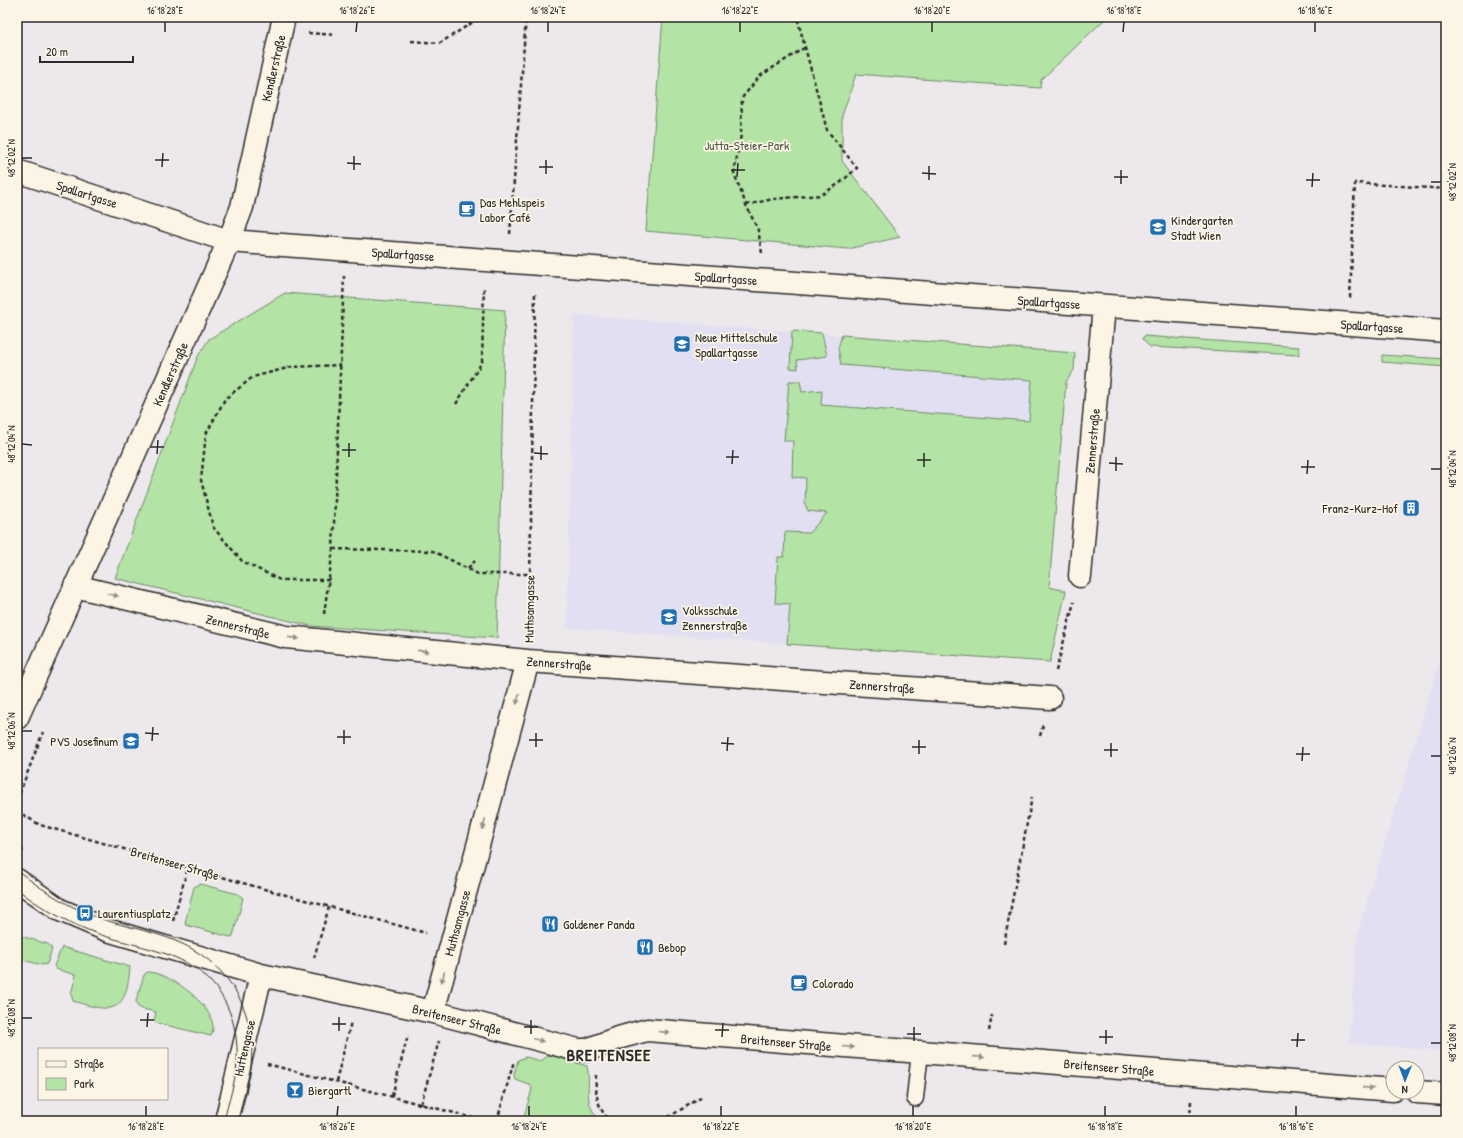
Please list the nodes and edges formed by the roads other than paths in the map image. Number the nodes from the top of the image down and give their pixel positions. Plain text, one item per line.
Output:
1 (284, 17) edge
2 (17, 171) edge
3 (229, 241) junction
4 (1104, 306) junction
5 (1446, 331) edge
6 (1080, 576) road end
7 (75, 586) junction
8 (528, 661) junction
9 (1050, 698) road end
10 (17, 718) edge
11 (17, 880) edge
12 (261, 975) junction
13 (431, 1012) junction
14 (920, 1052) junction
15 (1385, 1089) edge
16 (1425, 1093) edge
17 (1446, 1094) edge
18 (915, 1098) dead end
19 (226, 1121) edge

1 - 3 street, Kendlerstraße
2 - 3 street, Spallartgasse
3 - 4 street, Spallartgasse
3 - 7 street, Kendlerstraße
4 - 5 street, Spallartgasse
4 - 6 street, Zennerstraße
7 -> 8 street, Zennerstraße
7 - 10 street, Kendlerstraße
8 - 9 street, Zennerstraße
8 -> 13 street, Muthsamgasse
11 - 12 street, Breitenseer Straße
12 - 13 street, Breitenseer Straße
12 - 19 street, Huttengasse
13 -> 14 street, Breitenseer Straße
14 -> 15 street, Breitenseer Straße
14 - 18 lane
16 - 17 street

